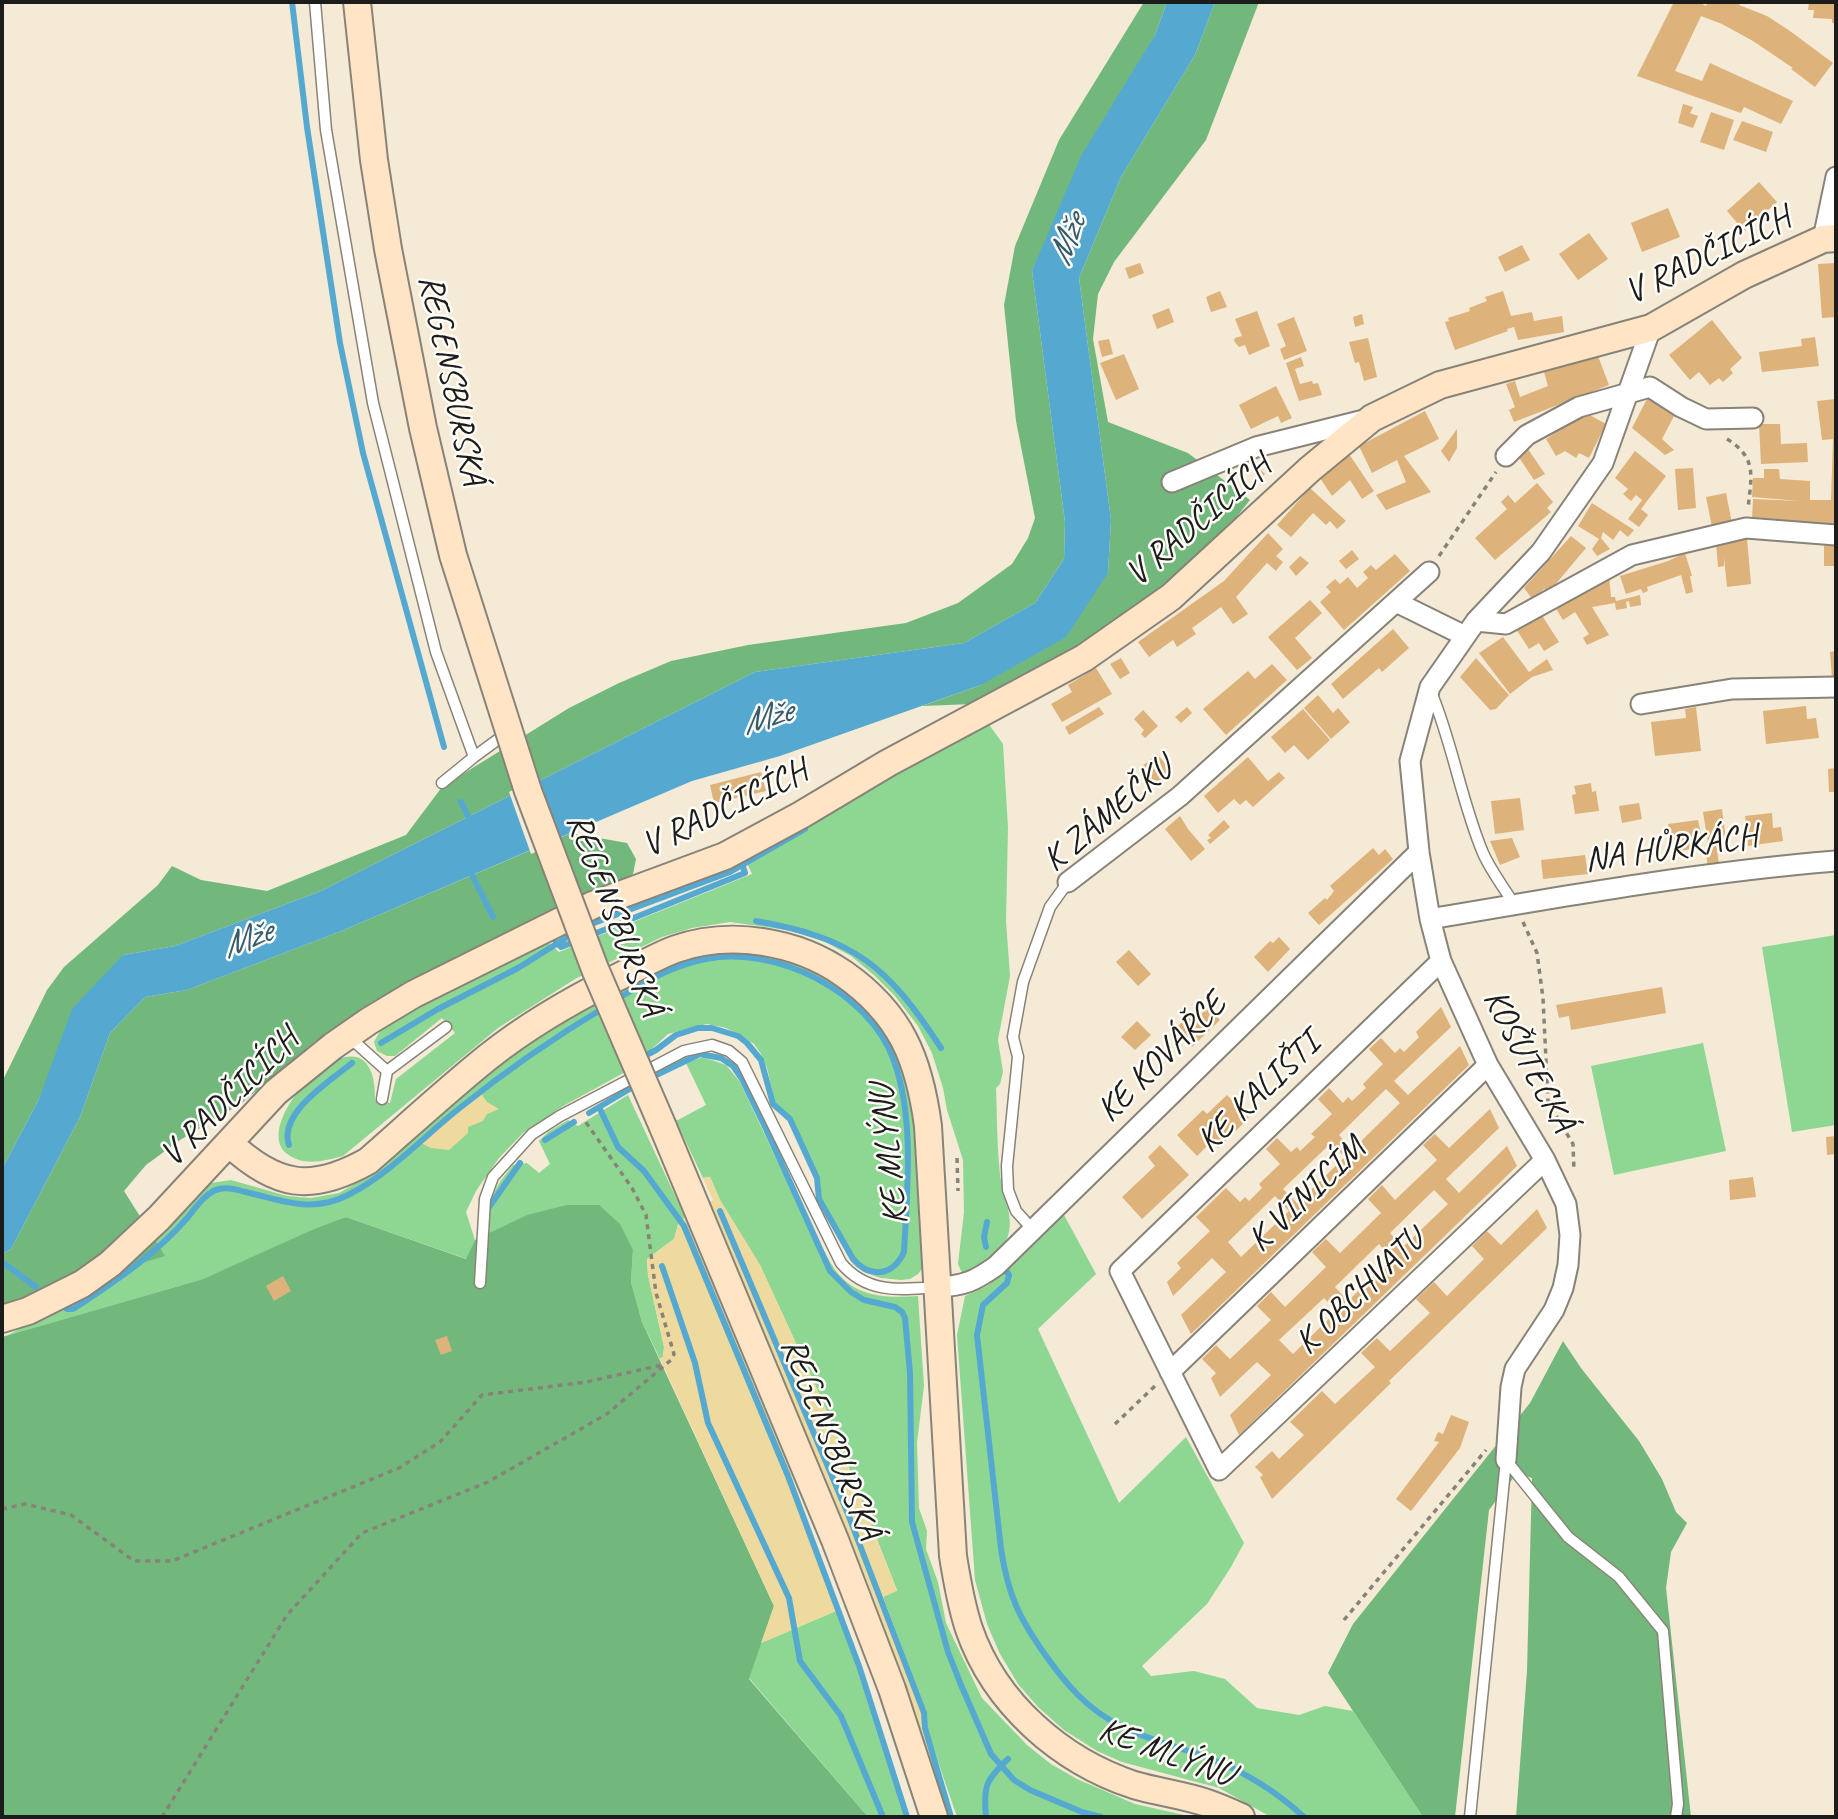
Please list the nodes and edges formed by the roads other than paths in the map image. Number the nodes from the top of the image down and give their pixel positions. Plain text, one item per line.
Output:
1 (315, 2) edge
2 (357, 2) edge
3 (1836, 177) edge
4 (1830, 238) edge
5 (1651, 328) junction
6 (1629, 392) junction
7 (1372, 418) junction
8 (1753, 418) dead end
9 (1506, 456) road end
10 (1172, 482) dead end
11 (1836, 535) edge
12 (1429, 572) road end
13 (1396, 602) junction
14 (1471, 629) junction
15 (1430, 687) junction
16 (1836, 687) edge
17 (1641, 704) dead end
18 (514, 728) dead end
19 (474, 757) junction
20 (442, 783) dead end
21 (1419, 852) junction
22 (1836, 861) edge
23 (1069, 882) joint
24 (1515, 905) junction
25 (1430, 919) junction
26 (1441, 961) junction
27 (446, 1027) dead end
28 (348, 1035) junction
29 (1488, 1065) junction
30 (387, 1071) junction
31 (382, 1100) dead end
32 (229, 1143) junction
33 (1545, 1160) junction
34 (1033, 1230) junction
35 (480, 1283) dead end
36 (937, 1287) junction
37 (2, 1318) edge
38 (1170, 1372) junction
39 (1506, 1460) junction
40 (934, 1817) edge
41 (1241, 1817) edge
42 (1471, 1817) edge
43 (1676, 1817) edge

1 - 19 lane
2 - 40 street, REGENSBURSKÁ, bridge
3 - 4 street
4 - 5 street, V RADČICÍCH
5 - 6 street, KOŠUTECKÁ
5 - 7 street, V RADČICÍCH
6 - 8 street
6 - 9 street
6 - 14 street, KOŠUTECKÁ
7 - 10 street, V RADČICÍCH
7 - 28 street, V RADČICÍCH
11 - 14 street
12 - 13 street, K ZÁMEČKU
13 - 14 street
13 - 23 street, K ZÁMEČKU
14 - 15 street, KOŠUTECKÁ
15 - 21 street, KOŠUTECKÁ
15 - 24 lane
16 - 17 street
18 - 19 lane
19 - 20 lane
21 - 25 street, KOŠUTECKÁ
21 - 34 street, KE KOVÁŘCE
22 - 24 street, NA HŮRKÁCH
23 - 34 lane, K ZÁMEČKU
24 - 25 street, NA HŮRKÁCH
25 - 26 street, KOŠUTECKÁ
26 - 29 street, KOŠUTECKÁ
26 - 38 street, KE KALIŠTI
27 - 30 lane
28 - 30 lane
28 - 32 street, V RADČICÍCH
29 - 33 street, KOŠUTECKÁ
29 - 38 street, K VINICÍM
30 - 31 lane
32 - 36 street, KE MLÝNU
32 - 37 street, V RADČICÍCH
33 - 38 street, K OBCHVATU
33 - 39 street, KOŠUTECKÁ
34 - 36 street, KE KOVÁŘCE
35 - 36 lane
36 - 41 street, KE MLÝNU
39 - 42 lane
39 - 43 lane

